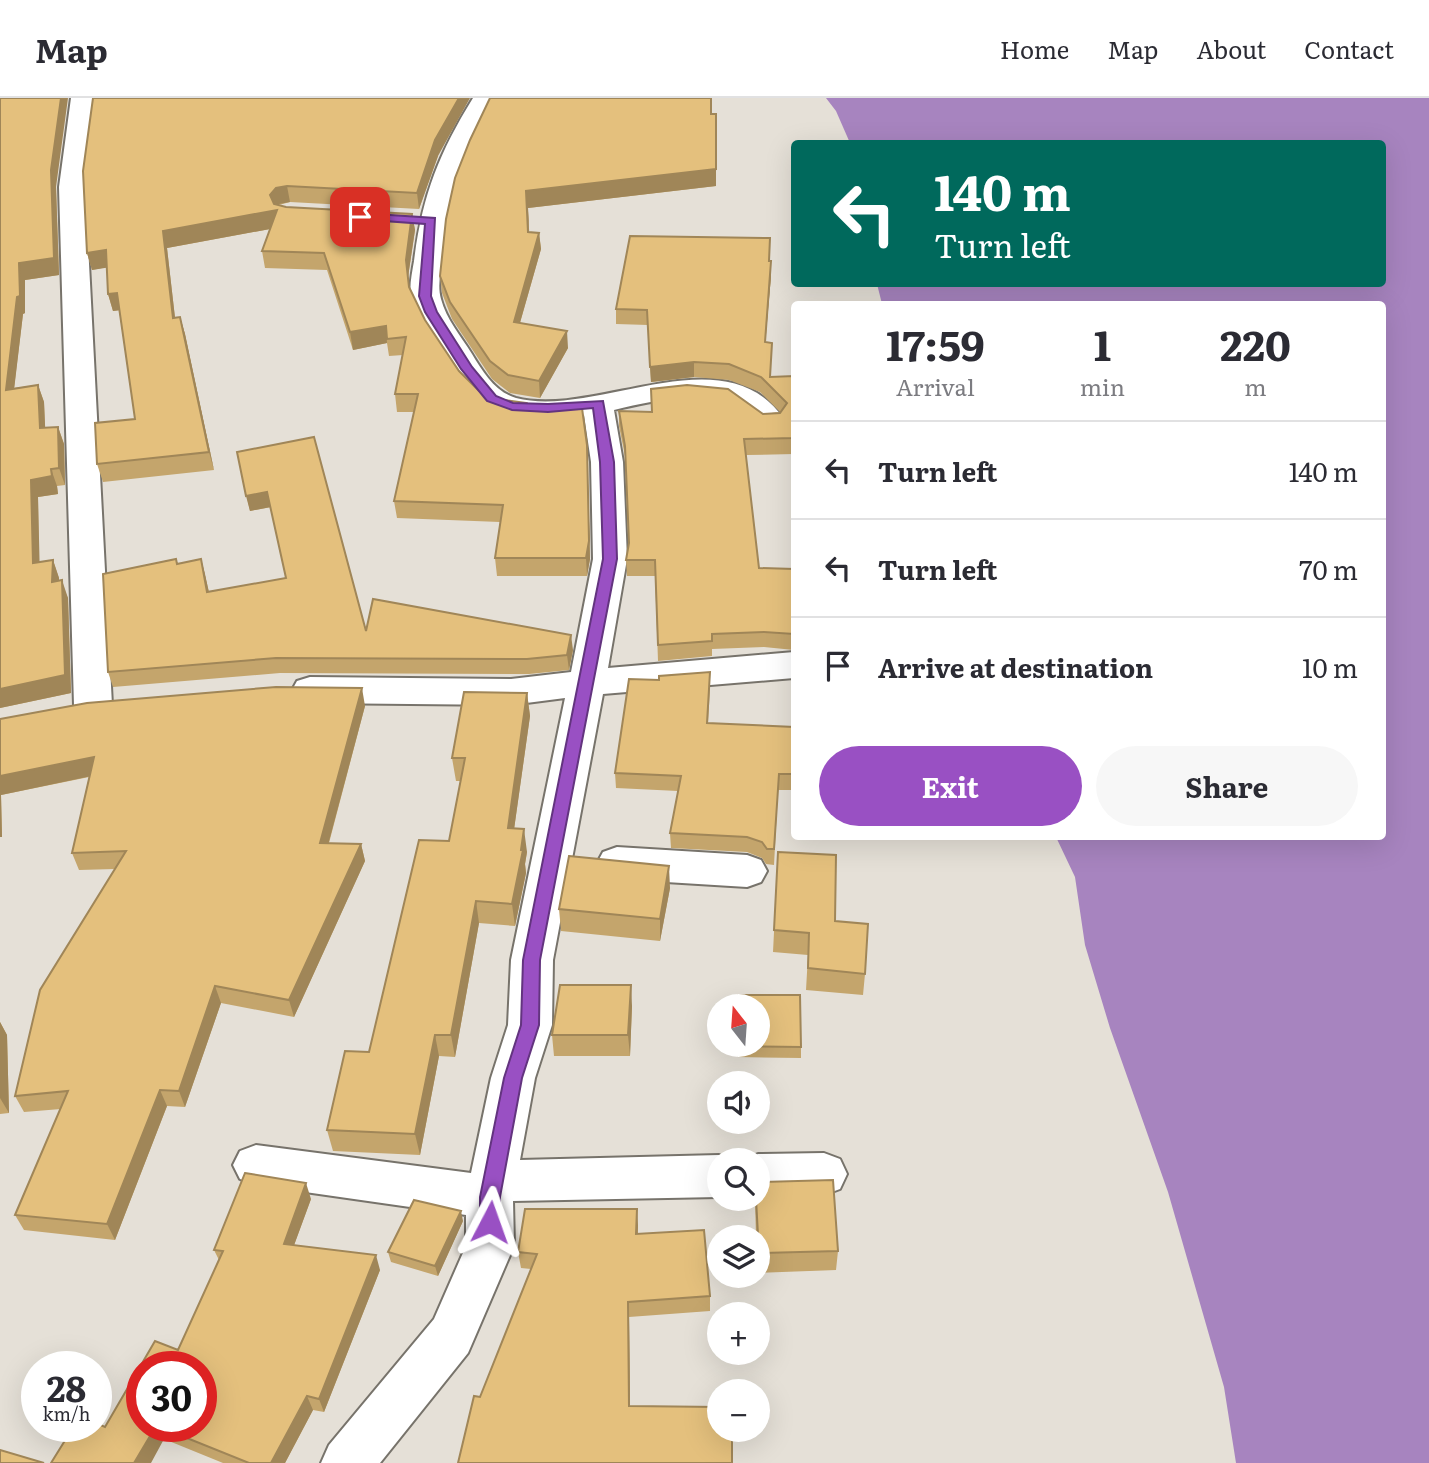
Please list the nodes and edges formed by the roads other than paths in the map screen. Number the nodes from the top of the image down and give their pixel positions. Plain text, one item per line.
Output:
1 (84, 98) edge
2 (486, 98) edge
3 (598, 404) junction
4 (768, 419) edge
5 (791, 665) edge
6 (587, 683) junction
7 (280, 689) edge
8 (93, 706) edge
9 (552, 859) junction
10 (747, 871) dead end
11 (257, 1165) dead end
12 (824, 1174) dead end
13 (770, 1175) edge
14 (707, 1177) edge
15 (492, 1189) junction
16 (347, 1463) edge

1 - 8 street
2 - 3 street
3 - 4 street
3 - 6 street
5 - 6 street
6 - 7 street
6 - 9 street
9 - 10 street
9 - 15 street
11 - 15 street
12 - 13 street
14 - 15 street
15 - 16 street

